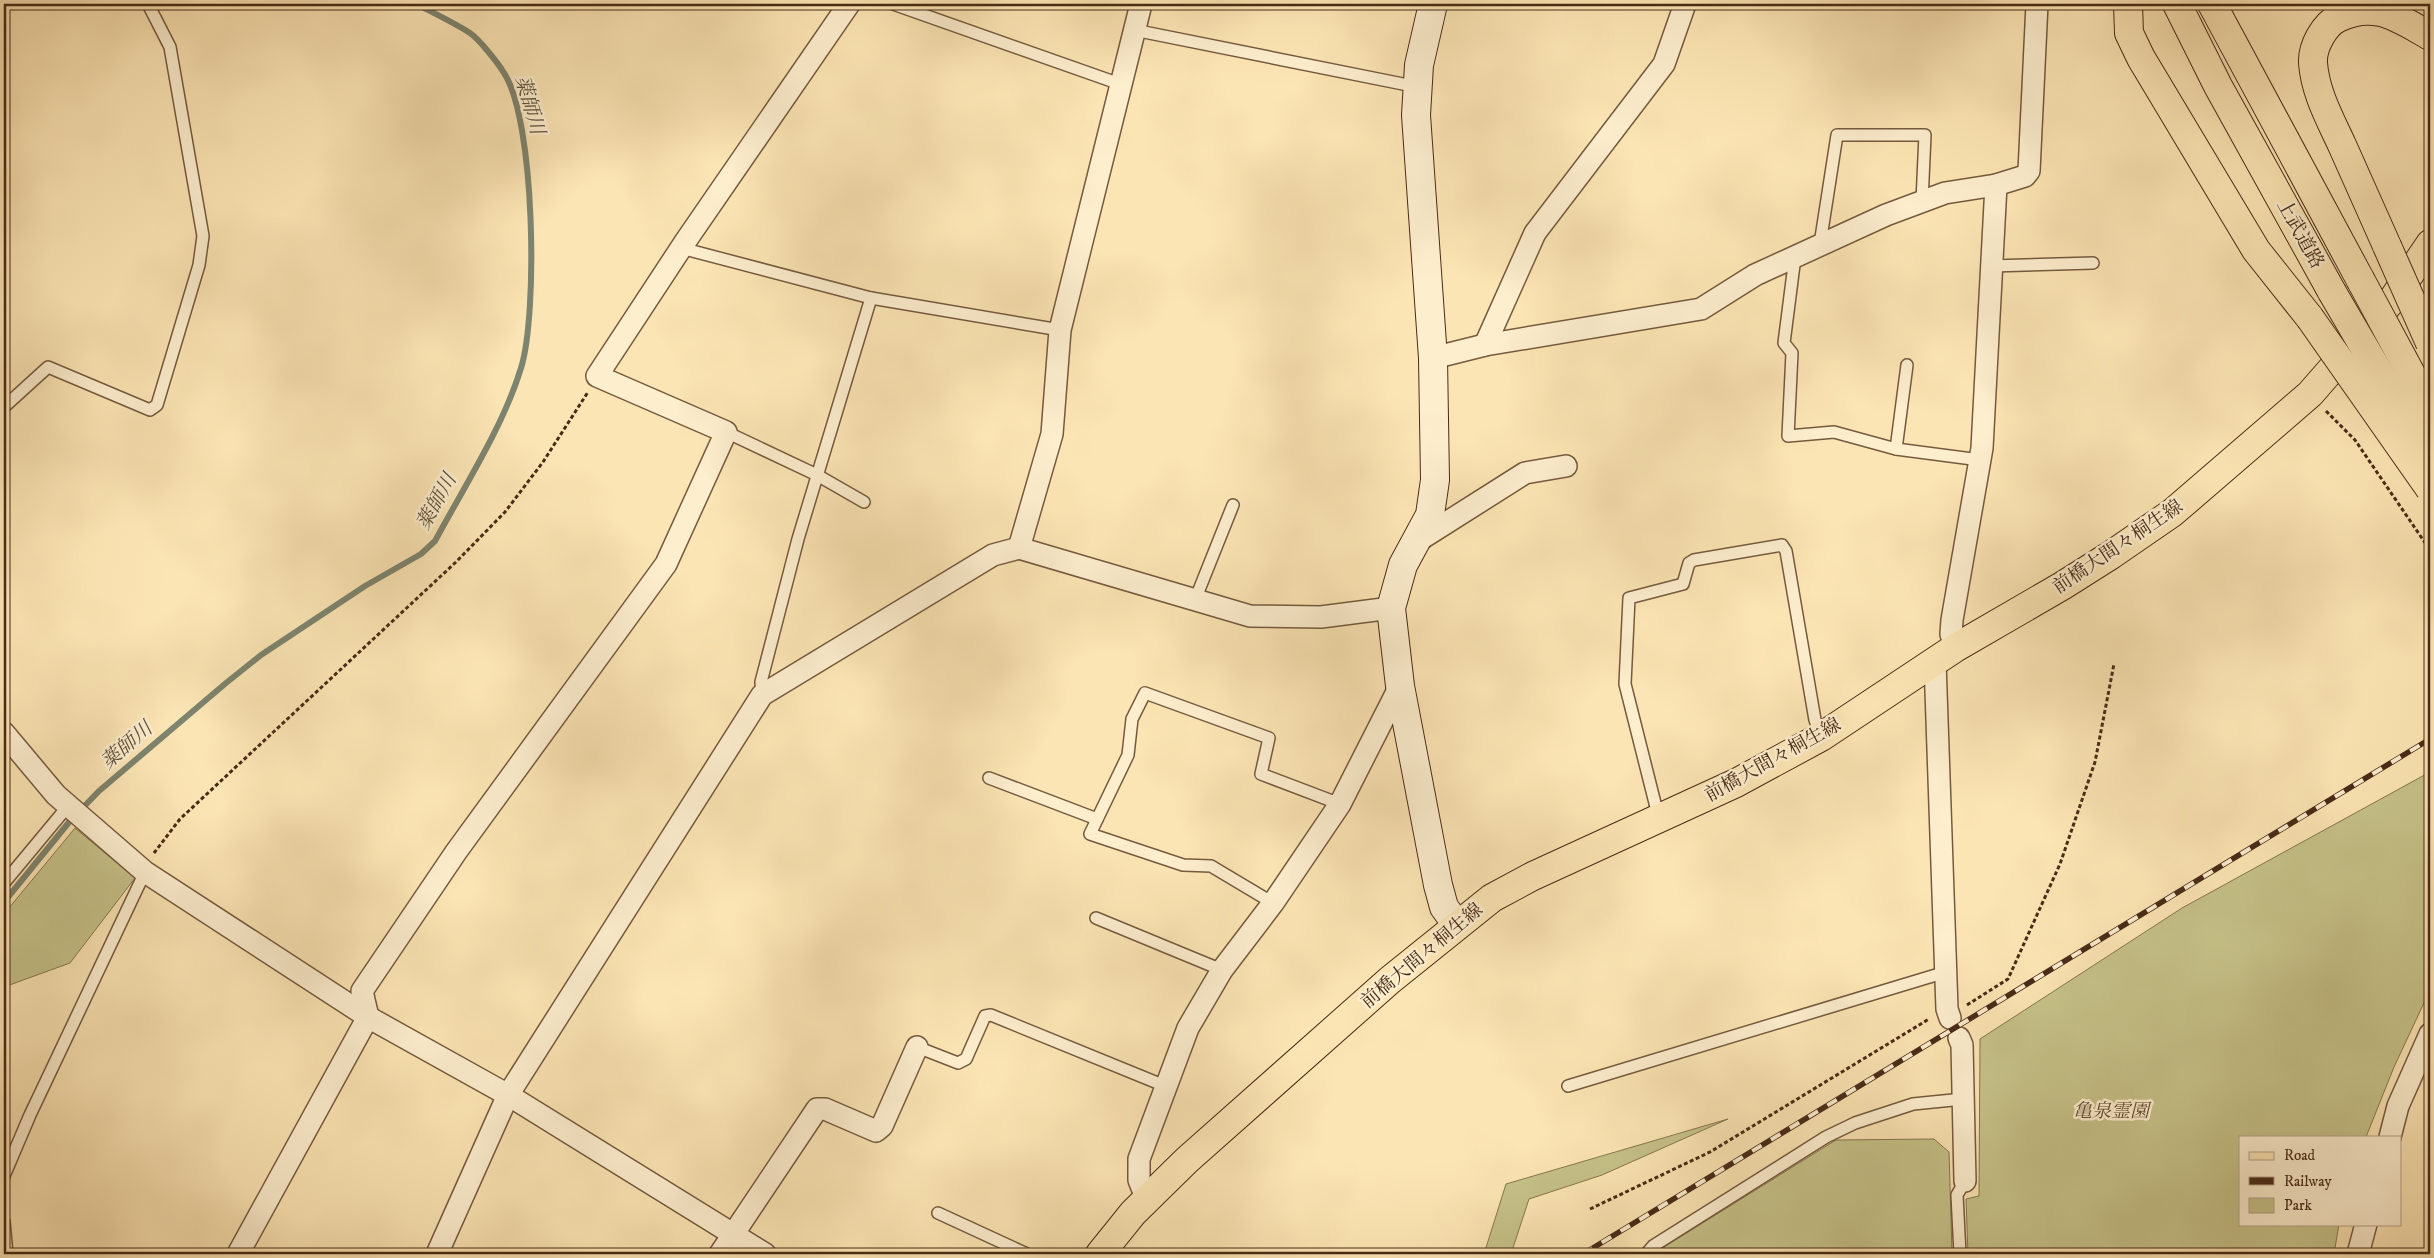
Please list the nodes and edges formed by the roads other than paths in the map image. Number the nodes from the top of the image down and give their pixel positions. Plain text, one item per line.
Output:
1 (148, 4) edge
2 (849, 4) edge
3 (893, 4) edge
4 (1141, 4) edge
5 (1433, 4) edge
6 (2037, 4) edge
7 (2128, 4) edge
8 (2177, 4) edge
9 (2212, 4) edge
10 (2394, 4) edge
11 (1689, 5) edge
12 (1134, 30) junction
13 (2430, 30) edge
14 (2430, 36) edge
15 (1120, 84) junction
16 (1418, 87) junction
17 (1996, 185) junction
18 (1922, 201) junction
19 (1820, 244) junction
20 (2430, 244) edge
21 (681, 248) junction
22 (1795, 257) junction
23 (2093, 263) dead end
24 (1991, 266) junction
25 (871, 298) junction
26 (1060, 330) junction
27 (2430, 343) edge
28 (1485, 344) junction
29 (1433, 358) junction
30 (1907, 364) dead end
31 (4, 407) edge
32 (2430, 409) edge
33 (726, 432) junction
34 (1896, 449) junction
35 (1980, 460) junction
36 (2430, 460) edge
37 (1566, 466) dead end
38 (817, 475) junction
39 (2430, 489) edge
40 (864, 502) dead end
41 (1233, 505) dead end
42 (1416, 542) junction
43 (1019, 548) junction
44 (1195, 600) junction
45 (1391, 608) junction
46 (1945, 655) junction
47 (1400, 686) junction
48 (762, 696) junction
49 (4, 733) edge
50 (1821, 737) junction
51 (989, 778) dead end
52 (1340, 804) junction
53 (68, 806) junction
54 (1097, 819) junction
55 (1659, 819) junction
56 (145, 872) junction
57 (4, 883) edge
58 (1274, 904) junction
59 (1096, 918) dead end
60 (1457, 925) junction
61 (1222, 970) junction
62 (1946, 975) junction
63 (368, 1017) junction
64 (1950, 1018) dead end
65 (2430, 1034) edge
66 (1958, 1038) dead end
67 (917, 1047) joint
68 (1165, 1086) junction
69 (1568, 1086) dead end
70 (508, 1095) junction
71 (1963, 1099) junction
72 (2390, 1136) edge
73 (4, 1176) edge
74 (1965, 1181) joint
75 (1147, 1200) junction
76 (938, 1213) dead end
77 (4, 1222) edge
78 (2365, 1226) edge
79 (733, 1235) junction
80 (6, 1254) edge
81 (238, 1254) edge
82 (437, 1254) edge
83 (720, 1254) edge
84 (765, 1254) edge
85 (1026, 1254) edge
86 (1100, 1254) edge
87 (1646, 1254) edge
88 (1960, 1254) edge
89 (2358, 1254) edge

1 - 31 lane
2 - 21 street
3 - 15 lane
4 - 12 street
5 - 16 street
6 - 17 street
7 - 39 main road, bridge
8 - 36 main road, 上武道路, bridge
9 - 32 main road, 上武道路, bridge
10 - 13 main road
11 - 28 street
12 - 15 street
12 - 16 lane
14 - 27 main road, bridge
15 - 26 street
16 - 29 street
17 - 18 street
17 - 24 street
18 - 19 street
18 - 19 lane
19 - 22 street
20 - 46 main road, 前橋大間々桐生線
21 - 25 lane
21 - 33 street
22 - 28 street
22 - 34 lane
23 - 24 lane
24 - 35 street
25 - 26 lane
25 - 38 lane
26 - 43 street
28 - 29 street
29 - 42 street
30 - 34 lane
33 - 38 lane
33 - 63 street
34 - 35 lane
35 - 46 street
37 - 42 street
38 - 40 lane
38 - 48 lane
41 - 44 lane
42 - 45 street
43 - 44 street
43 - 48 street
44 - 45 street
45 - 47 street
46 - 50 main road, 前橋大間々桐生線
46 - 62 street
47 - 52 street
47 - 60 street
48 - 70 street
49 - 53 street
50 - 55 main road, 前橋大間々桐生線
50 - 55 lane
51 - 54 lane
52 - 54 lane
52 - 58 street
53 - 56 street
53 - 57 lane
54 - 58 lane
55 - 60 main road, 前橋大間々桐生線
56 - 63 street
56 - 73 lane
58 - 61 street
59 - 61 lane
60 - 75 main road, 前橋大間々桐生線
61 - 68 street
62 - 64 street
62 - 69 lane
63 - 70 street
63 - 81 street
65 - 72 street
66 - 71 street
67 - 68 lane
67 - 79 street
68 - 75 street
70 - 79 street
70 - 82 street
71 - 74 street
71 - 87 lane
74 - 88 lane
75 - 86 main road, 前橋大間々桐生線
76 - 85 lane
77 - 80 lane
78 - 89 street
79 - 83 street
79 - 84 street

